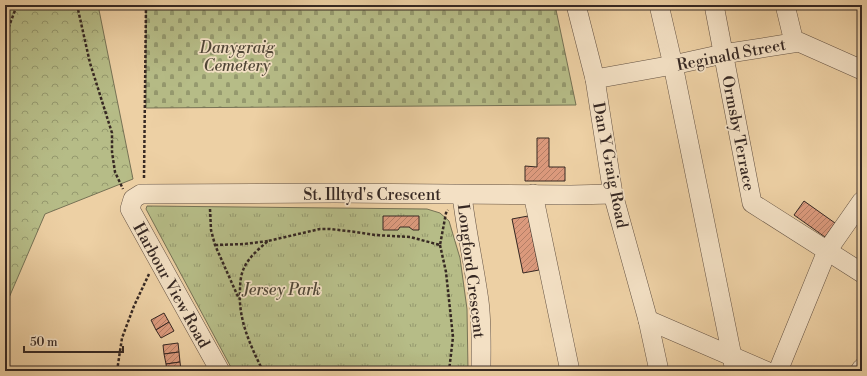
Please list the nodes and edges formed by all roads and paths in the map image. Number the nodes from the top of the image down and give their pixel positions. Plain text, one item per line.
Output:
1 (17, 5) edge
2 (77, 5) edge
3 (146, 5) edge
4 (576, 5) edge
5 (660, 5) edge
6 (714, 5) edge
7 (785, 5) edge
8 (5, 37) edge
9 (794, 42) junction
10 (723, 54) junction
11 (673, 65) junction
12 (862, 70) edge
13 (594, 79) junction
14 (210, 194) junction
15 (533, 194) junction
16 (613, 194) junction
17 (462, 195) junction
18 (138, 197) junction
19 (862, 201) edge
20 (268, 241) junction
21 (215, 244) junction
22 (440, 245) junction
23 (827, 251) junction
24 (155, 255) junction
25 (862, 273) edge
26 (239, 299) junction
27 (648, 320) junction
28 (208, 349) junction
29 (734, 364) edge
30 (862, 368) edge
31 (116, 371) edge
32 (203, 371) edge
33 (220, 371) edge
34 (263, 371) edge
35 (449, 371) edge
36 (481, 371) edge
37 (570, 371) edge
38 (659, 371) edge
39 (766, 371) edge
40 (778, 371) edge
41 (860, 371) edge

1 - 8 path
2 - 18 path
3 - 18 path
4 - 13 street, Dan Y Graig Road
5 - 11 street
6 - 10 street, Ormsby Terrace
7 - 9 street
9 - 10 street, Reginald Street
9 - 12 street, Reginald Street
10 - 11 street, Reginald Street
10 - 23 street, Ormsby Terrace
11 - 13 street, Reginald Street
11 - 29 street
13 - 16 street, Dan Y Graig Road
14 - 17 street, St. Illtyd's Crescent
14 - 18 street, St. Illtyd's Crescent
14 - 21 path
15 - 16 street, St. Illtyd's Crescent
15 - 17 street, St. Illtyd's Crescent
15 - 37 street
16 - 27 street, Dan Y Graig Road
17 - 22 path
17 - 36 street, Longford Crescent
18 - 24 street, Harbour View Road
19 - 23 street
20 - 21 path
20 - 22 path
20 - 26 path
21 - 26 path
22 - 35 path
23 - 25 street, Ormsby Terrace
23 - 40 street
24 - 28 street, Harbour View Road
24 - 31 path
26 - 34 path
27 - 29 street
27 - 38 street, Dan Y Graig Road
28 - 32 street
28 - 33 street, Harbour View Road
29 - 39 street
30 - 41 street

